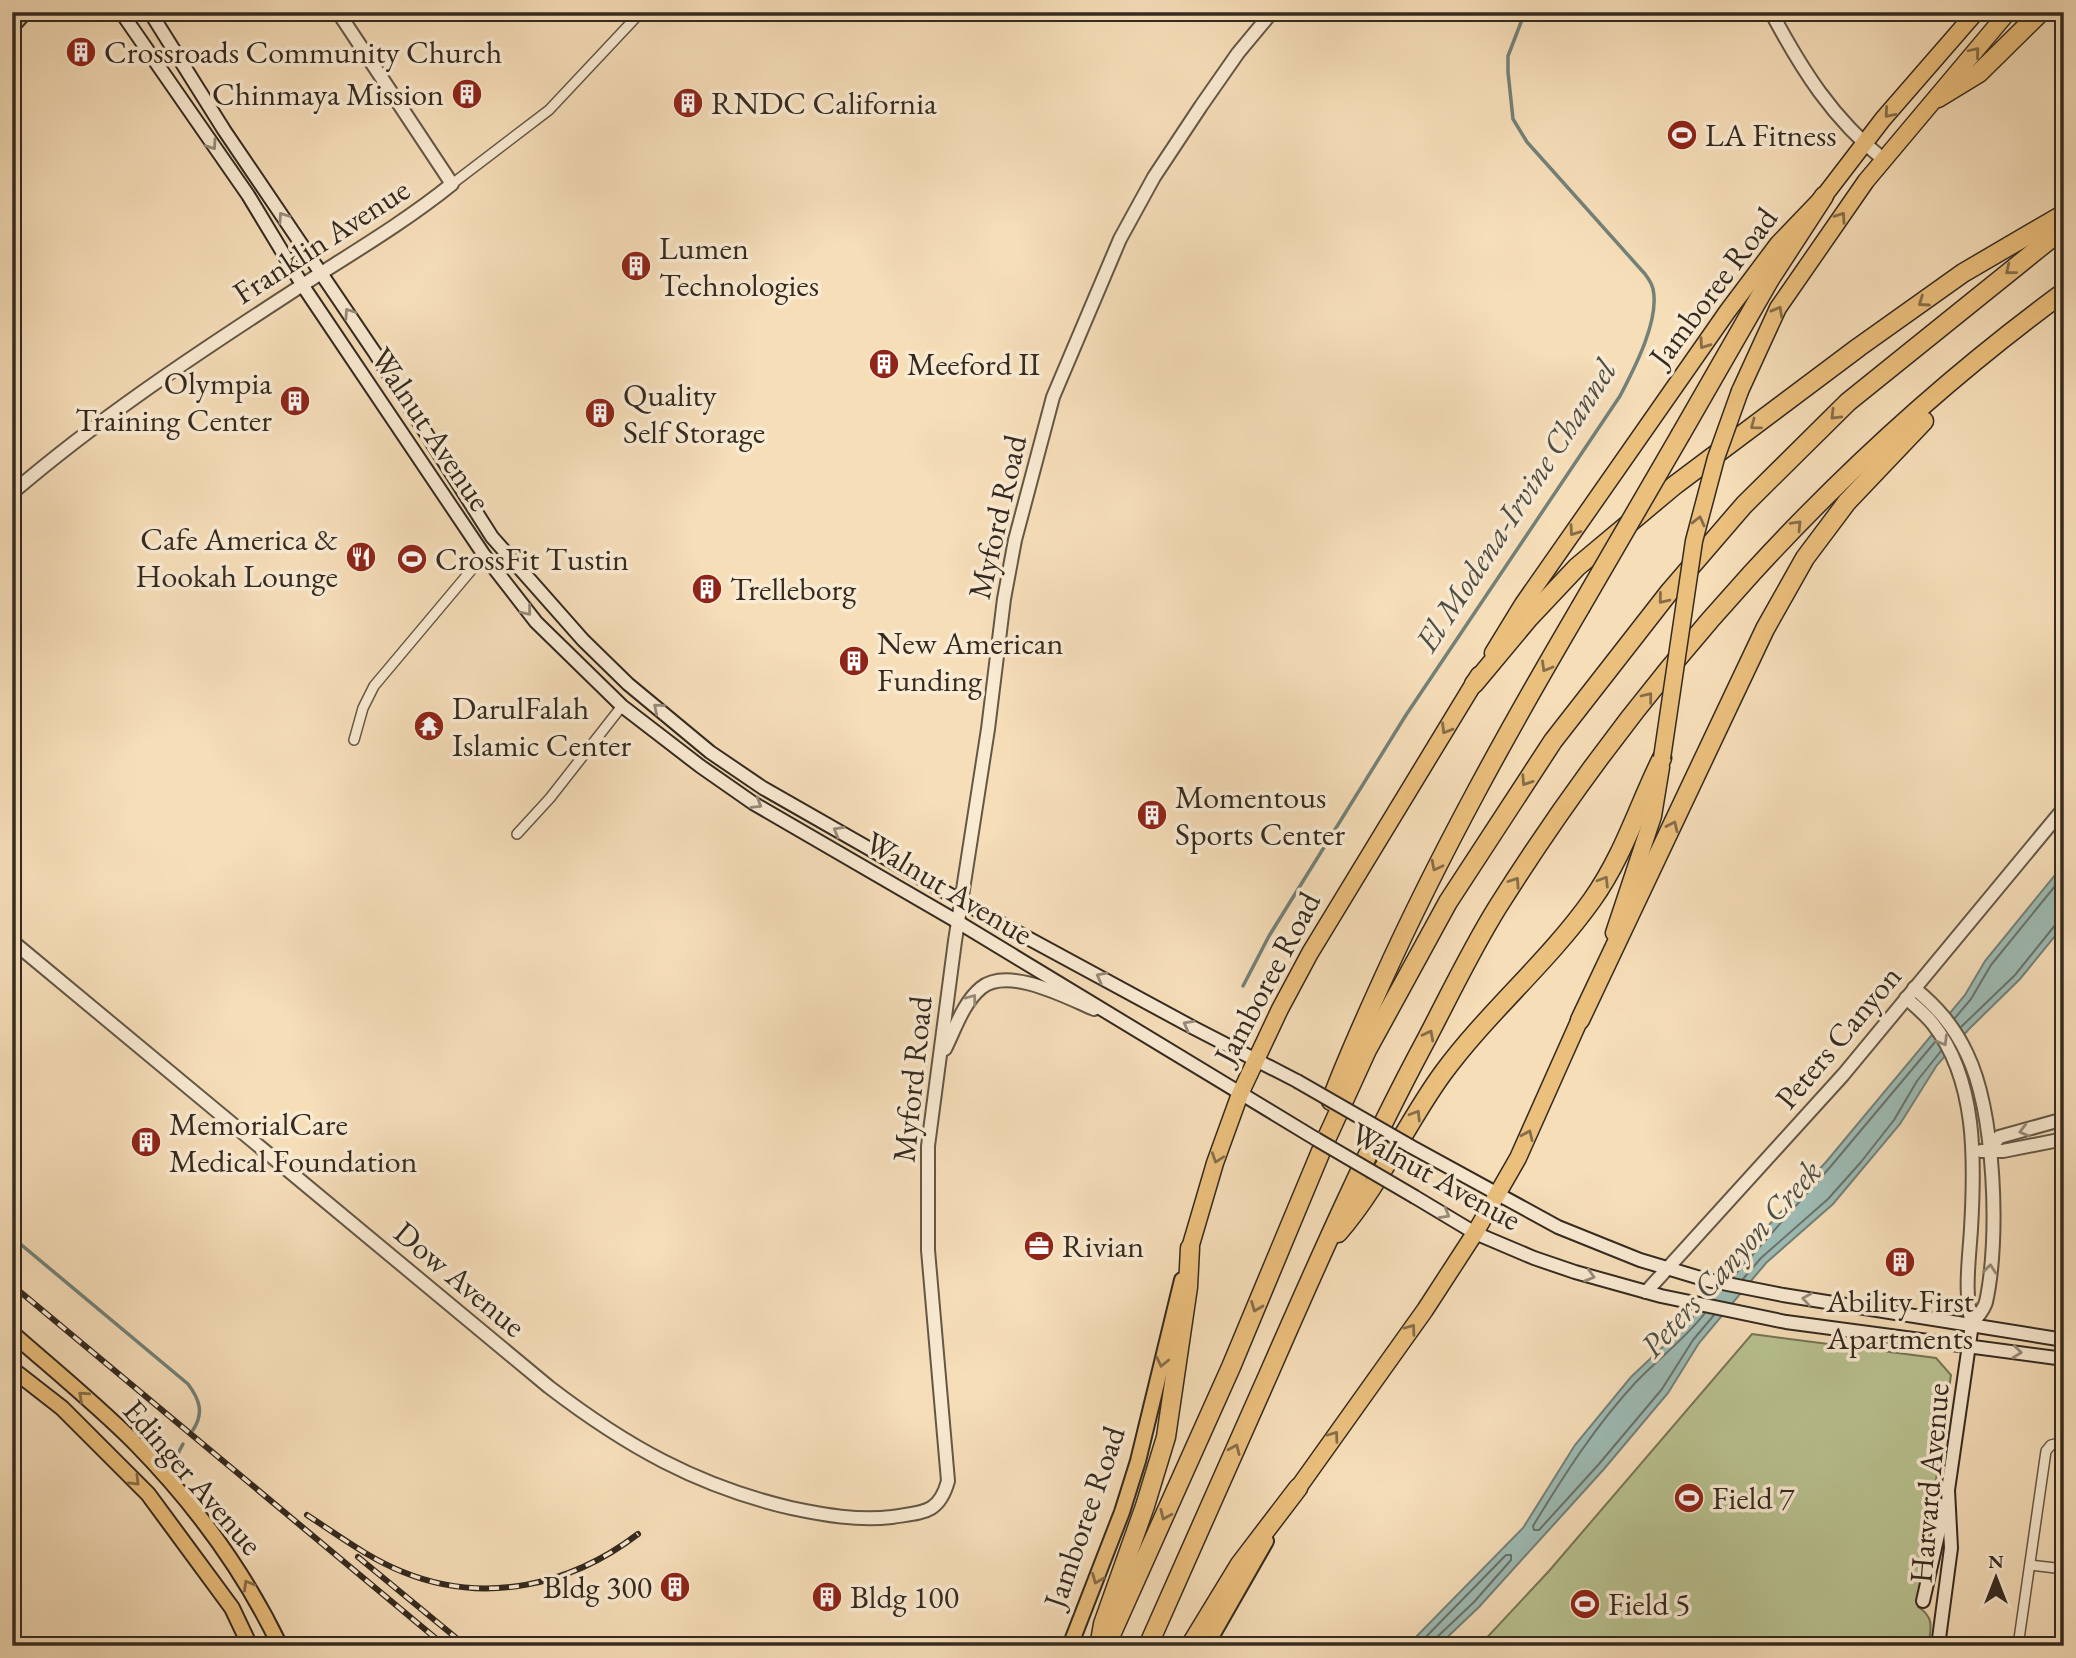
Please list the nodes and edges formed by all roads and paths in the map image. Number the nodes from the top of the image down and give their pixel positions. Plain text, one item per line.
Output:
1 (25, 12) edge
2 (121, 12) edge
3 (150, 12) edge
4 (338, 12) edge
5 (641, 12) edge
6 (1272, 12) edge
7 (1771, 12) edge
8 (1976, 12) edge
9 (2008, 12) edge
10 (2041, 12) edge
11 (12, 26) edge
12 (194, 81) junction
13 (176, 95) junction
14 (1938, 98) junction
15 (1865, 145) junction
16 (1884, 160) junction
17 (452, 184) junction
18 (1824, 196) junction
19 (2064, 214) edge
20 (2064, 228) edge
21 (322, 273) junction
22 (303, 286) junction
23 (2064, 292) edge
24 (2026, 320) junction
25 (12, 493) edge
26 (484, 555) junction
27 (1474, 684) junction
28 (622, 706) junction
29 (354, 740) dead end
30 (1662, 758) junction
31 (2064, 808) edge
32 (517, 834) dead end
33 (961, 901) junction
34 (958, 922) junction
35 (12, 941) edge
36 (1910, 993) junction
37 (1931, 1011) junction
38 (1118, 1019) junction
39 (1580, 1020) junction
40 (940, 1059) junction
41 (1255, 1059) junction
42 (1240, 1094) junction
43 (2064, 1119) edge
44 (2064, 1139) edge
45 (1989, 1150) junction
46 (1972, 1152) junction
47 (1497, 1195) junction
48 (1475, 1233) junction
49 (1282, 1243) junction
50 (1190, 1248) junction
51 (1322, 1252) junction
52 (1668, 1268) junction
53 (1646, 1292) junction
54 (1972, 1324) junction
55 (12, 1333) edge
56 (2064, 1340) edge
57 (1969, 1346) junction
58 (2064, 1359) edge
59 (12, 1369) edge
60 (2064, 1442) edge
61 (1297, 1488) junction
62 (1948, 1490) junction
63 (937, 1506) joint
64 (2030, 1565) junction
65 (2064, 1569) edge
66 (1923, 1601) dead end
67 (250, 1646) edge
68 (280, 1646) edge
69 (1070, 1646) edge
70 (1099, 1646) edge
71 (1106, 1646) edge
72 (1148, 1646) edge
73 (1190, 1646) edge
74 (1206, 1646) edge
75 (1938, 1646) edge
76 (2018, 1646) edge

1 - 11 main road
2 - 13 main road, Walnut Avenue
3 - 12 main road, Walnut Avenue
4 - 17 main road
5 - 17 street, Franklin Avenue
6 - 33 main road, Myford Road
7 - 15 main road
8 -> 15 highway, Jamboree Road
14 -> 9 highway, Jamboree Road
10 - 14 highway
12 - 13 main road
21 -> 12 main road, Walnut Avenue
13 -> 22 main road, Walnut Avenue
14 - 16 highway, Jamboree Road
15 - 16 main road
15 - 18 highway, Jamboree Road
30 -> 16 highway, Jamboree Road, bridge
17 - 21 main road, Franklin Avenue
18 -> 27 highway, Jamboree Road
18 -> 49 highway, bridge
19 -> 27 highway
20 -> 49 highway
21 - 22 main road, Franklin Avenue
33 -> 21 main road, Walnut Avenue
22 - 25 main road, Franklin Avenue
22 - 26 main road, Walnut Avenue
23 - 24 highway
39 -> 24 highway
51 -> 24 highway
26 -> 28 main road, Walnut Avenue
26 - 29 street
27 -> 41 highway, Jamboree Road
28 - 32 street
28 -> 34 main road, Walnut Avenue
30 - 39 highway, Jamboree Road
51 -> 30 highway
31 - 36 main road, Peters Canyon
33 - 34 main road, Myford Road
41 -> 33 main road, Walnut Avenue
34 - 38 main road, Walnut Avenue
34 - 40 main road, Myford Road
35 - 63 main road, Dow Avenue
36 - 37 main road, Harvard Avenue
36 - 52 main road, Peters Canyon
37 - 45 main road, Harvard Avenue
37 -> 46 main road, Harvard Avenue
40 -> 38 main road
38 - 42 main road, Walnut Avenue
47 -> 39 highway, Jamboree Road
40 - 63 main road, Myford Road
41 - 42 highway, Jamboree Road
41 - 47 main road, Walnut Avenue, bridge
42 -> 48 main road, Walnut Avenue, bridge
42 -> 50 highway, Jamboree Road
43 -> 45 main road
44 - 45 main road
45 - 46 main road
54 -> 45 main road, Harvard Avenue
46 - 54 main road, Harvard Avenue
47 - 48 highway, Jamboree Road
47 - 52 main road, Walnut Avenue
48 -> 53 main road, Walnut Avenue
61 -> 48 highway, Jamboree Road
49 -> 71 highway, Jamboree Road
50 -> 69 main road, Jamboree Road
50 - 70 highway
72 -> 51 highway
52 - 53 main road, Peters Canyon
54 -> 52 main road, Walnut Avenue
53 - 57 main road, Walnut Avenue
54 - 56 main road, Walnut Avenue
54 - 57 main road, Harvard Avenue
68 -> 55 main road, Edinger Avenue
57 -> 58 main road, Walnut Avenue
57 - 62 main road, Harvard Avenue
59 -> 67 main road, Edinger Avenue
60 - 64 street
61 - 73 highway
61 - 74 main road, Jamboree Road
62 - 66 main road
62 - 75 main road, Harvard Avenue
64 - 65 street
64 - 76 street

